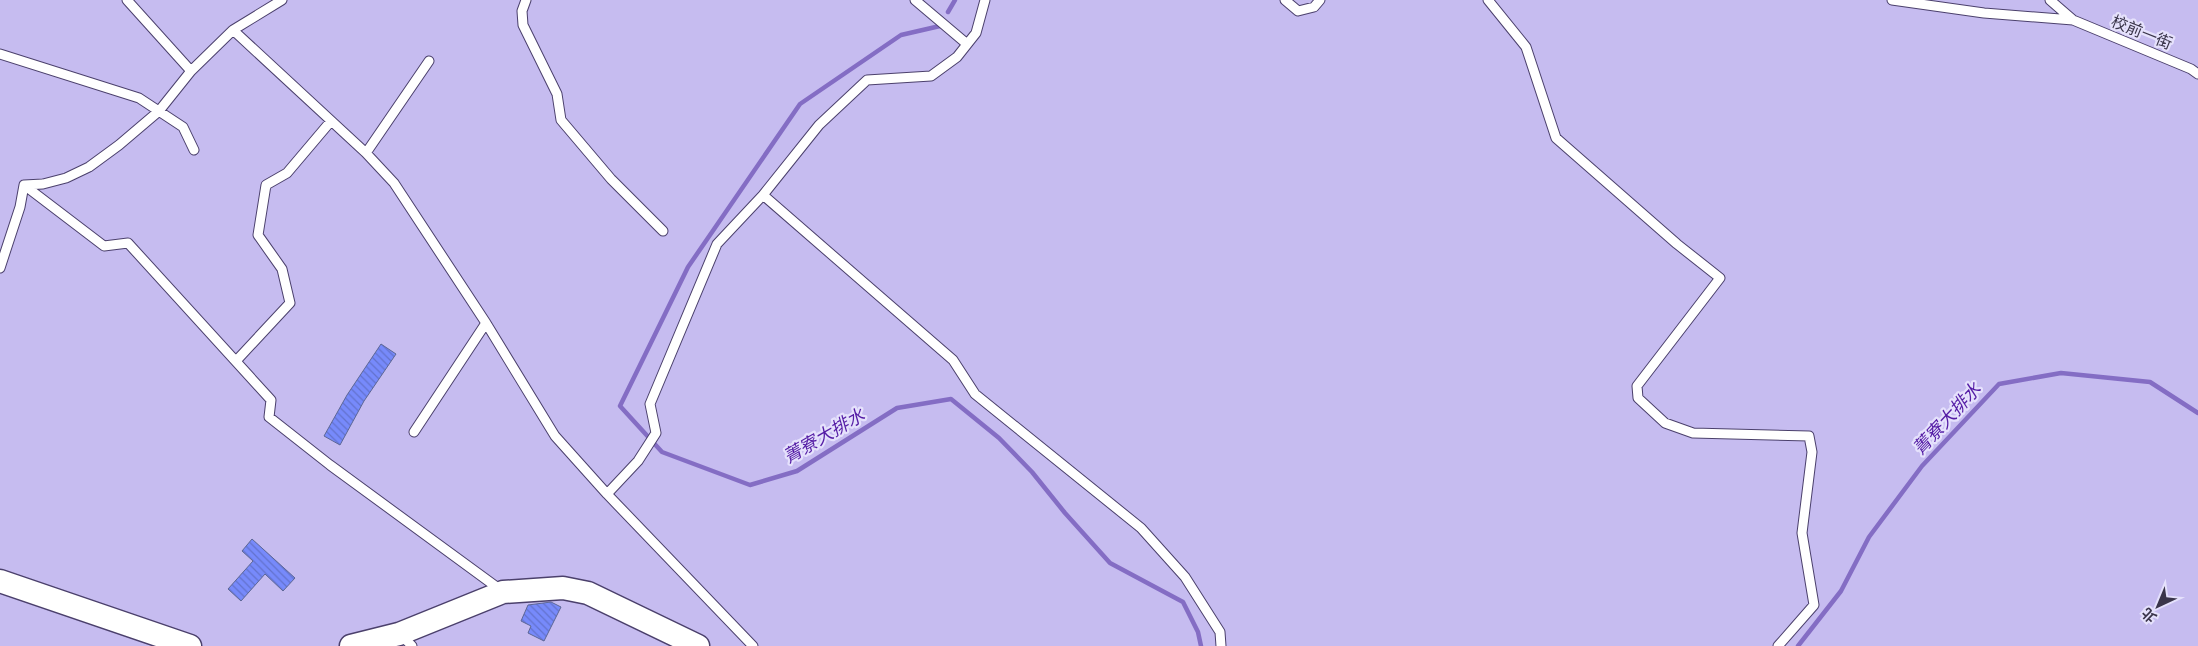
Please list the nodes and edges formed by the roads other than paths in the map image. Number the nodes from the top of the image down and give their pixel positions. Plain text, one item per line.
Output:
1 (127, 0) edge
2 (282, 0) edge
3 (526, 0) edge
4 (915, 0) edge
5 (985, 0) edge
6 (1285, 0) edge
7 (1320, 0) edge
8 (1488, 0) edge
9 (1892, 0) edge
10 (2050, 0) edge
11 (2073, 20) junction
12 (233, 30) junction
13 (967, 44) junction
14 (0, 54) edge
15 (429, 61) dead end
16 (190, 71) junction
17 (2198, 74) edge
18 (159, 111) junction
19 (331, 121) junction
20 (194, 150) dead end
21 (366, 154) junction
22 (24, 185) junction
23 (763, 195) junction
24 (663, 230) dead end
25 (0, 268) edge
26 (486, 323) junction
27 (236, 361) junction
28 (414, 432) dead end
29 (607, 494) junction
30 (0, 581) edge
31 (503, 592) junction
32 (406, 640) edge
33 (190, 646) edge
34 (351, 646) edge
35 (698, 646) edge
36 (754, 646) edge
37 (1222, 646) edge
38 (1778, 646) edge

1 - 16 lane
2 - 12 lane
3 - 24 lane
4 - 13 lane
5 - 13 lane
6 - 7 lane
8 - 38 lane
9 - 11 lane
10 - 11 lane, 校前一街
11 - 17 lane, 校前一街
12 - 16 lane
12 - 19 lane
13 - 23 lane
14 - 18 lane
15 - 21 lane
16 - 18 lane
18 - 20 lane
18 - 22 lane
19 - 21 lane
19 - 27 lane
21 - 26 lane
22 - 25 lane
22 - 27 lane
23 - 29 lane
23 - 37 lane
26 - 28 lane
26 - 29 lane
27 - 31 lane
29 - 36 lane
30 - 33 street
31 - 32 street
31 - 35 street
32 - 34 street

